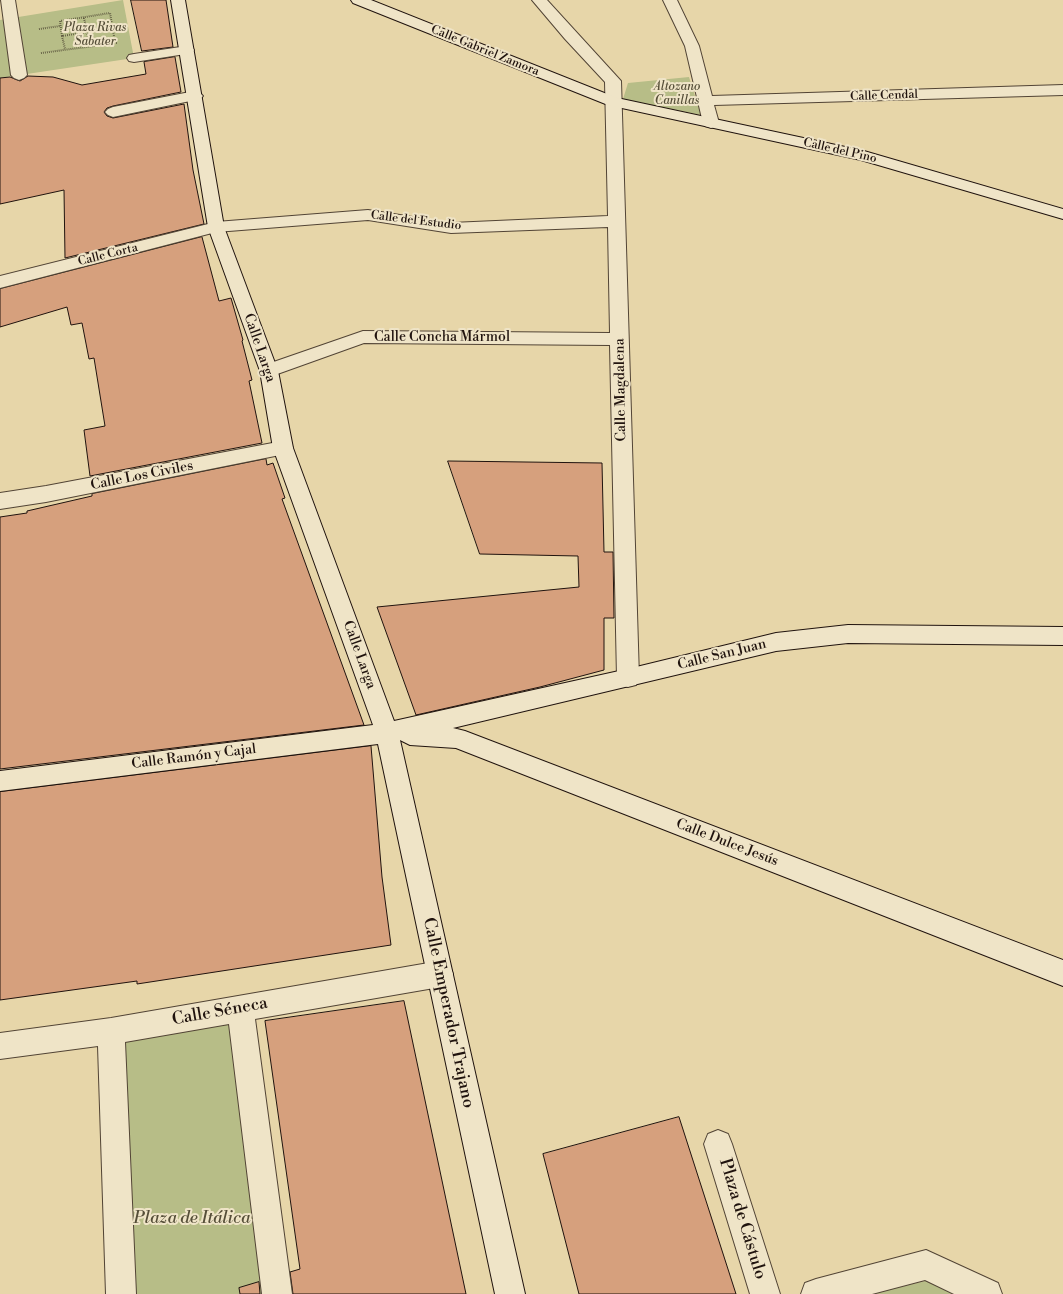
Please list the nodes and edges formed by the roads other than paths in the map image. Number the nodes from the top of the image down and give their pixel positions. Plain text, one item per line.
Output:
1 (8, 0) edge
2 (178, 0) edge
3 (358, 0) edge
4 (539, 0) edge
5 (670, 0) edge
6 (187, 50) junction
7 (134, 58) dead end
8 (19, 76) dead end
9 (1063, 90) edge
10 (195, 96) junction
11 (705, 101) junction
12 (613, 102) junction
13 (113, 112) dead end
14 (711, 123) junction
15 (1063, 214) edge
16 (616, 221) junction
17 (216, 227) junction
18 (0, 282) edge
19 (620, 339) junction
20 (269, 371) junction
21 (283, 448) junction
22 (0, 501) edge
23 (1063, 636) edge
24 (628, 678) junction
25 (387, 733) junction
26 (0, 780) edge
27 (1063, 973) edge
28 (440, 974) junction
29 (240, 1009) junction
30 (111, 1031) junction
31 (0, 1046) edge
32 (718, 1144) dead end
33 (120, 1294) edge
34 (277, 1294) edge
35 (510, 1294) edge
36 (765, 1294) edge
37 (816, 1294) edge
38 (987, 1294) edge

1 - 8 street
2 - 6 street, Calle Larga
3 - 12 street, Calle Gabriel Zamora
4 - 12 street, Calle Magdalena
5 - 11 street
6 - 7 street
6 - 10 street, Calle Larga
9 - 11 street, Calle Cendal
10 - 13 street
10 - 17 street, Calle Larga
11 - 14 street
12 - 14 street, Calle del Pino
12 - 16 street, Calle Magdalena
14 - 15 street, Calle del Pino
16 - 17 street, Calle del Estudio
16 - 19 street, Calle Magdalena
17 - 18 street, Calle Corta
17 - 20 street, Calle Larga
19 - 20 street, Calle Concha Mármol
19 - 24 street, Calle Magdalena
20 - 21 street, Calle Larga
21 - 22 street, Calle Los Civiles
21 - 25 street, Calle Larga
23 - 24 street, Calle San Juan
24 - 25 street, Calle San Juan
25 - 26 street, Calle Ramón y Cajal
25 - 27 street, Calle Dulce Jesús
25 - 28 street, Calle Emperador Trajano
28 - 29 street, Calle Séneca
28 - 35 street, Calle Emperador Trajano
29 - 30 street, Calle Séneca
29 - 34 street
30 - 31 street, Calle Séneca
30 - 33 street
32 - 36 street, Plaza de Cástulo
37 - 38 street

